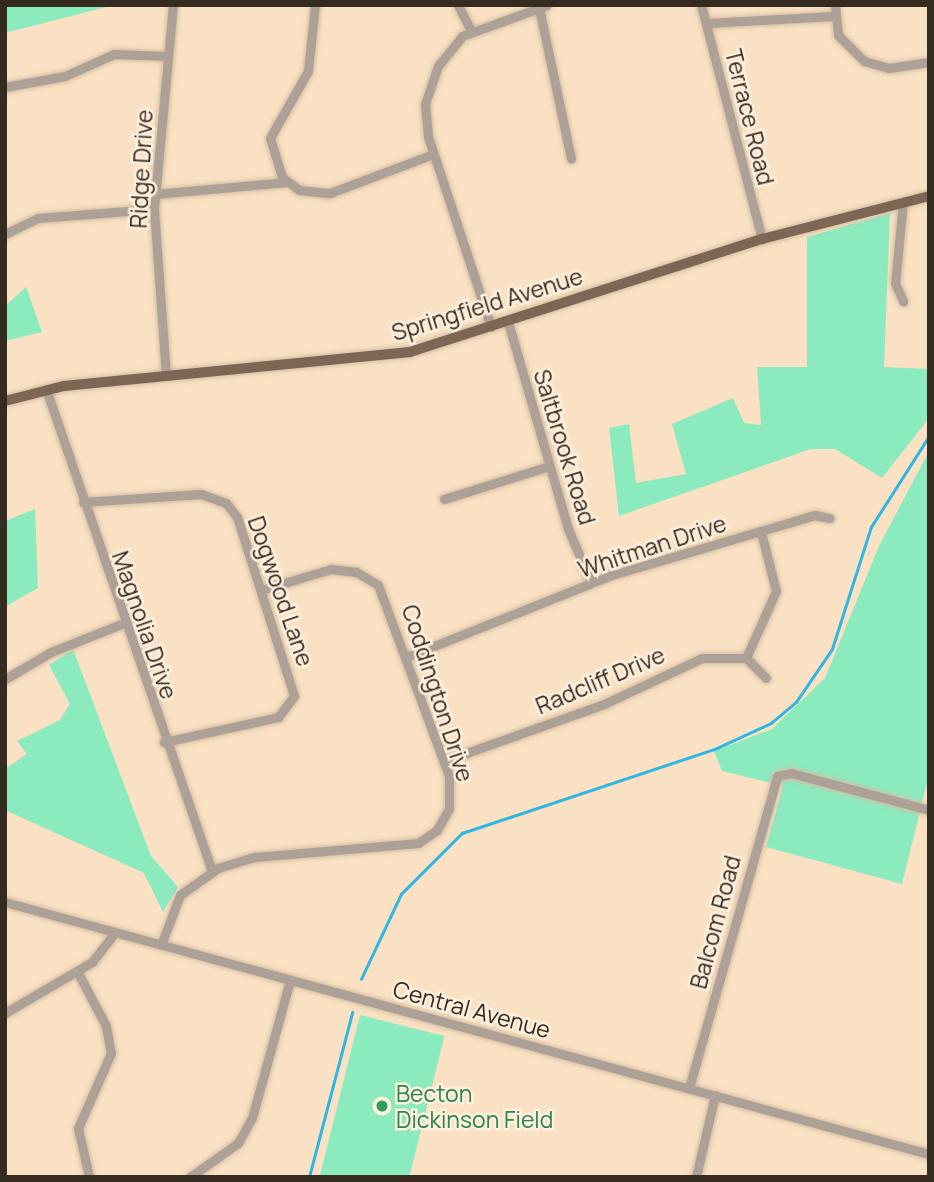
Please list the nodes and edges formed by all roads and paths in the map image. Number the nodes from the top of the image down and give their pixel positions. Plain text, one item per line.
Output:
1 (173, 5) edge
2 (315, 5) edge
3 (458, 5) edge
4 (701, 5) edge
5 (835, 5) edge
6 (543, 7) edge
7 (834, 16) junction
8 (707, 23) junction
9 (471, 31) junction
10 (168, 56) junction
11 (929, 62) edge
12 (5, 87) edge
13 (433, 154) junction
14 (570, 159) dead end
15 (287, 182) junction
16 (155, 194) junction
17 (929, 196) edge
18 (903, 202) junction
19 (154, 209) junction
20 (5, 234) edge
21 (762, 239) junction
22 (903, 301) dead end
23 (508, 322) junction
24 (491, 327) junction
25 (166, 376) junction
26 (46, 389) junction
27 (5, 401) edge
28 (549, 466) junction
29 (443, 499) dead end
30 (83, 502) junction
31 (830, 518) dead end
32 (761, 532) junction
33 (592, 582) junction
34 (261, 590) junction
35 (124, 623) junction
36 (409, 656) junction
37 (746, 658) junction
38 (766, 678) dead end
39 (5, 679) edge
40 (164, 741) junction
41 (444, 761) junction
42 (929, 810) edge
43 (212, 871) junction
44 (5, 902) edge
45 (115, 933) junction
46 (161, 945) junction
47 (77, 971) junction
48 (290, 980) junction
49 (5, 1013) edge
50 (689, 1088) junction
51 (715, 1096) junction
52 (929, 1154) edge
53 (89, 1177) edge
54 (190, 1177) edge
55 (696, 1177) edge

1 - 10 street, Ridge Drive
2 - 15 street
3 - 9 street
4 - 8 street, Terrace Road
5 - 7 street
6 - 9 street
6 - 14 street
7 - 8 street
7 - 11 street
8 - 21 street, Terrace Road
9 - 13 street
10 - 12 street
10 - 16 street, Ridge Drive
13 - 15 street
13 - 24 street
15 - 16 street
16 - 19 street, Ridge Drive
17 - 18 main road, Springfield Avenue
18 - 21 main road, Springfield Avenue
18 - 22 street
19 - 20 street
19 - 25 street, Ridge Drive
21 - 23 main road, Springfield Avenue
23 - 24 main road, Springfield Avenue
23 - 28 street, Saltbrook Road
24 - 25 main road, Springfield Avenue
25 - 26 main road, Springfield Avenue
26 - 27 main road, Springfield Avenue
26 - 30 street, Magnolia Drive
28 - 29 street
28 - 33 street, Saltbrook Road
30 - 34 street, Dogwood Lane
30 - 35 street, Magnolia Drive
31 - 32 street, Whitman Drive
32 - 33 street, Whitman Drive
32 - 37 street
33 - 36 street, Whitman Drive
34 - 36 street, Coddington Drive
34 - 40 street, Dogwood Lane
35 - 39 street
35 - 40 street, Magnolia Drive
36 - 41 street, Coddington Drive
37 - 38 street
37 - 41 street, Radcliff Drive
40 - 43 street, Magnolia Drive
41 - 43 street, Coddington Drive
42 - 50 street, Balcom Road
43 - 46 street
44 - 45 street, Central Avenue
45 - 46 street, Central Avenue
45 - 47 street
46 - 48 street, Central Avenue
47 - 49 street
47 - 53 street
48 - 50 street, Central Avenue
48 - 54 street
50 - 51 street, Central Avenue
51 - 52 street, Central Avenue
51 - 55 street

